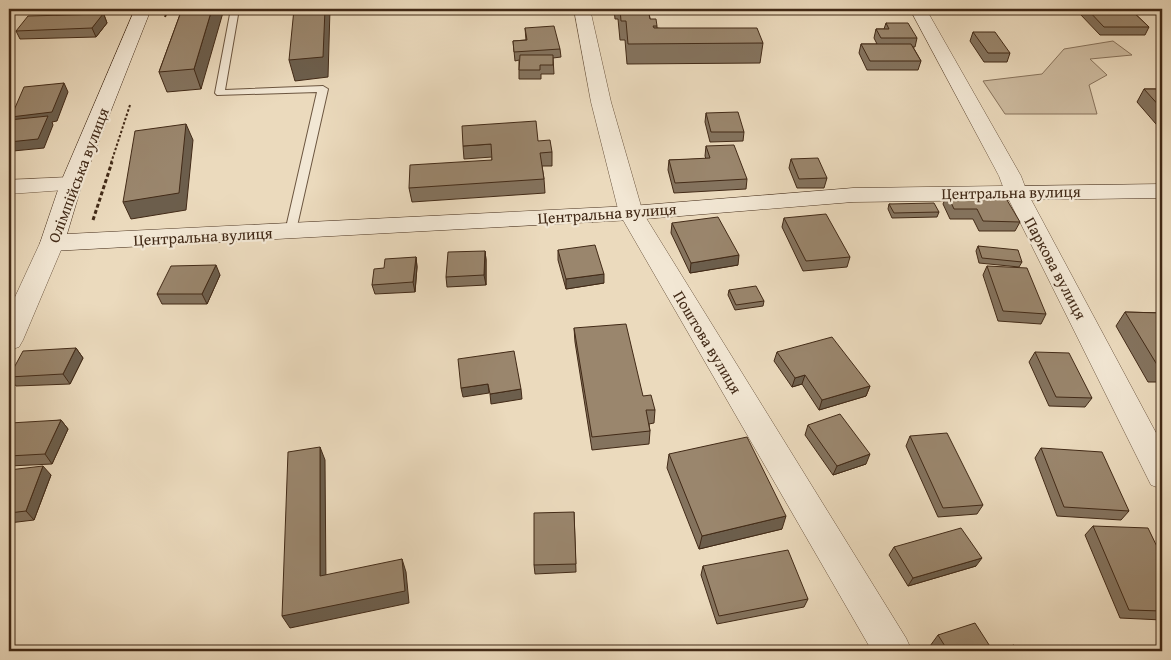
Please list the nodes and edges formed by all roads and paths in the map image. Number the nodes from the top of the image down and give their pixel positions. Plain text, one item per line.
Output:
1 (143, 9) edge
2 (168, 9) edge
3 (235, 9) edge
4 (582, 9) edge
5 (918, 9) edge
6 (163, 20) dead end
7 (133, 98) dead end
8 (71, 184) junction
9 (9, 187) edge
10 (1162, 191) edge
11 (1016, 192) junction
12 (631, 213) junction
13 (92, 224) dead end
14 (291, 232) junction
15 (52, 243) junction
16 (9, 340) edge
17 (1162, 475) edge
18 (893, 651) edge

1 - 8 street, Олімпійська вулиця
2 - 6 path
3 - 14 lane
4 - 12 street, Поштова вулиця
5 - 11 street, Паркова вулиця
7 - 13 path
8 - 9 street
8 - 15 street, Олімпійська вулиця
10 - 11 street, Центральна вулиця
11 - 12 street, Центральна вулиця
11 - 17 street, Паркова вулиця
12 - 14 street, Центральна вулиця
12 - 18 street, Поштова вулиця
14 - 15 street, Центральна вулиця
15 - 16 street, Олімпійська вулиця

